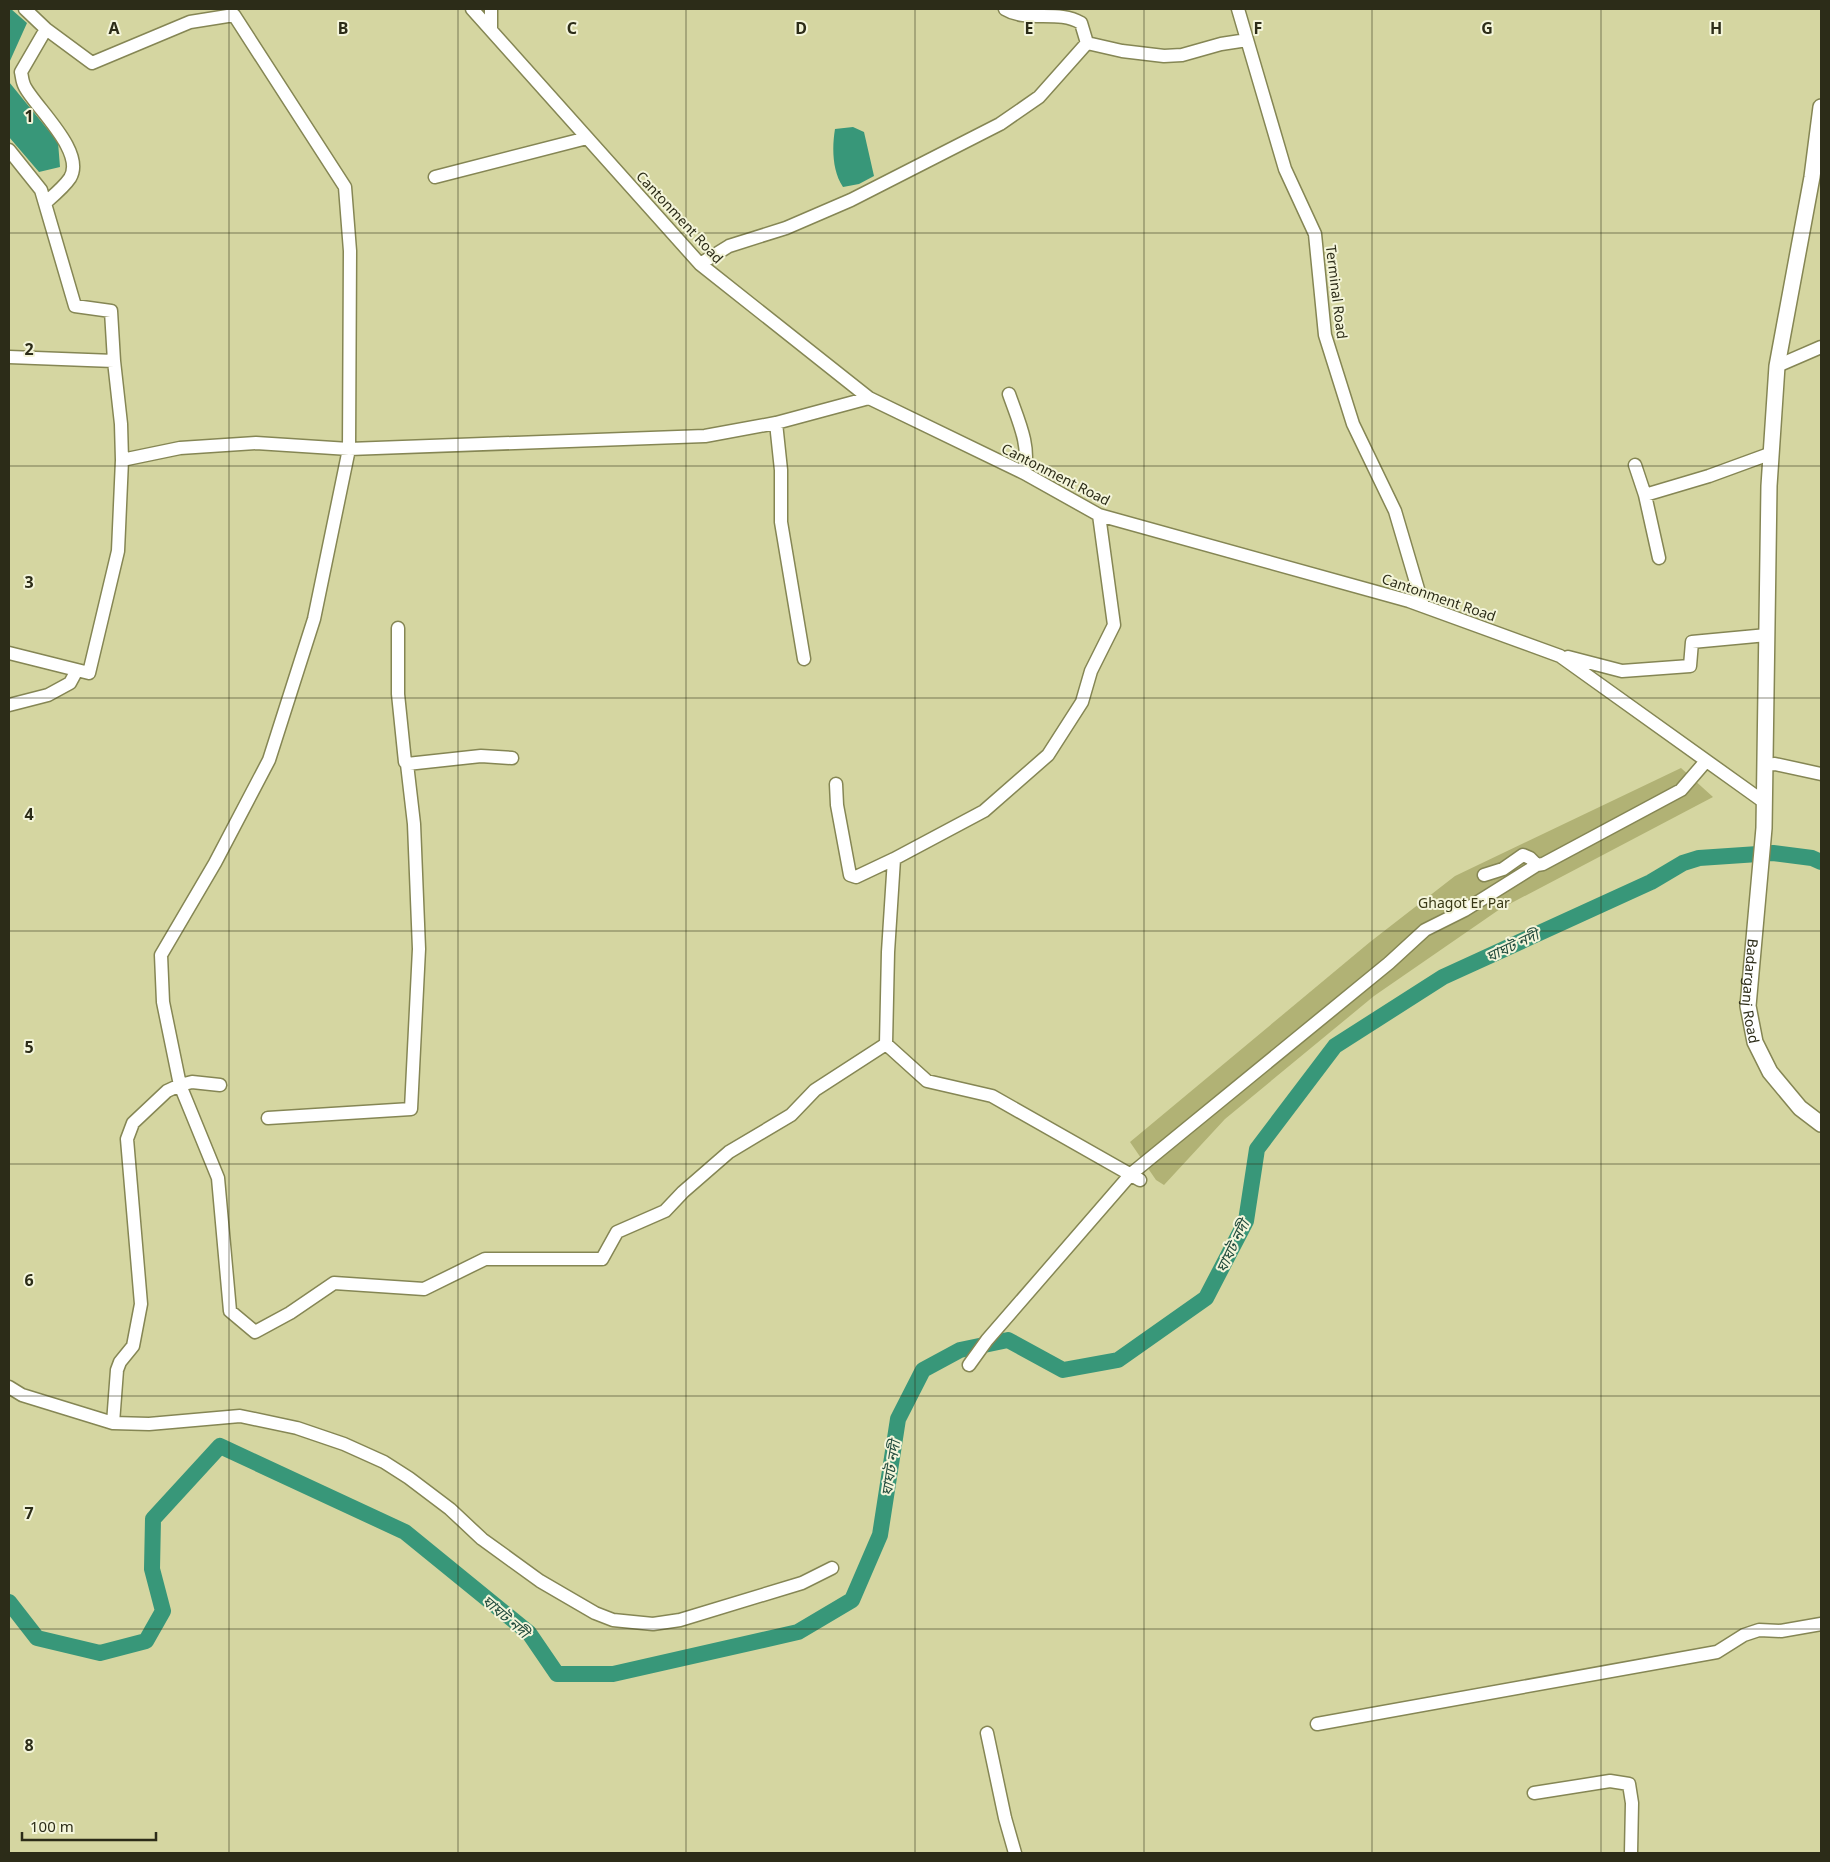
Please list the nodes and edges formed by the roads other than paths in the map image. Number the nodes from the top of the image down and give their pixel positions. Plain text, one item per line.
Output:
1 (25, 9) edge
2 (472, 9) edge
3 (491, 9) edge
4 (1005, 9) edge
5 (1238, 9) edge
6 (46, 29) junction
7 (491, 30) junction
8 (1247, 40) junction
9 (1087, 43) junction
10 (1821, 108) edge
11 (587, 138) junction
12 (9, 150) edge
13 (435, 176) dead end
14 (45, 203) junction
15 (700, 264) junction
16 (1821, 347) edge
17 (9, 357) edge
18 (114, 361) junction
19 (1777, 366) junction
20 (1009, 394) dead end
21 (869, 398) junction
22 (776, 423) junction
23 (349, 448) junction
24 (1772, 453) junction
25 (122, 460) junction
26 (1635, 465) dead end
27 (1024, 473) junction
28 (1645, 495) junction
29 (1100, 515) junction
30 (1659, 558) dead end
31 (1423, 606) junction
32 (398, 628) dead end
33 (1767, 635) junction
34 (9, 653) edge
35 (1560, 656) junction
36 (804, 660) dead end
37 (77, 670) junction
38 (9, 705) edge
39 (512, 758) dead end
40 (1706, 761) junction
41 (407, 764) junction
42 (1764, 765) junction
43 (1821, 774) edge
44 (836, 784) dead end
45 (1764, 802) junction
46 (894, 859) junction
47 (1537, 865) junction
48 (1484, 875) dead end
49 (886, 1044) junction
50 (220, 1084) dead end
51 (180, 1085) junction
52 (268, 1118) dead end
53 (1821, 1124) edge
54 (1135, 1177) junction
55 (968, 1365) dead end
56 (9, 1388) edge
57 (113, 1423) junction
58 (832, 1568) dead end
59 (1821, 1624) edge
60 (1317, 1724) dead end
61 (987, 1733) dead end
62 (1534, 1793) dead end
63 (1015, 1853) edge
64 (1631, 1853) edge

1 - 6 street
2 - 7 street, Cantonment Road
3 - 7 street
4 - 9 street
5 - 8 street, Terminal Road
6 - 14 street
6 - 23 street
7 - 11 street, Cantonment Road
8 - 9 street
8 - 31 street, Terminal Road
9 - 15 street
10 - 19 main road, Badarganj Road
11 - 13 street
11 - 15 street, Cantonment Road
12 - 14 street
14 - 18 street
15 - 21 street, Cantonment Road
16 - 19 street
17 - 18 street
18 - 25 street
19 - 24 main road, Badarganj Road
20 - 27 street
21 - 22 street
21 - 27 street, Cantonment Road
22 - 23 street
22 - 36 street
23 - 25 street
23 - 51 street
24 - 28 street
24 - 33 main road, Badarganj Road
25 - 37 street
26 - 28 street
27 - 29 street, Cantonment Road
28 - 30 street
29 - 31 street, Cantonment Road
29 - 46 street
31 - 35 street, Cantonment Road
32 - 41 street
33 - 35 street
33 - 42 main road, Badarganj Road
34 - 37 street
35 - 40 street, Cantonment Road
37 - 38 street
39 - 41 street
40 - 45 street, Cantonment Road
40 - 47 street
41 - 52 street
42 - 43 street
42 - 45 main road, Badarganj Road
44 - 46 street
45 - 53 main road, Badarganj Road
46 - 49 street
47 - 48 street
47 - 54 street
49 - 51 street
49 - 54 street
50 - 51 street
51 - 57 street
54 - 55 street
56 - 57 street
57 - 58 street
59 - 60 street
61 - 63 street
62 - 64 street

